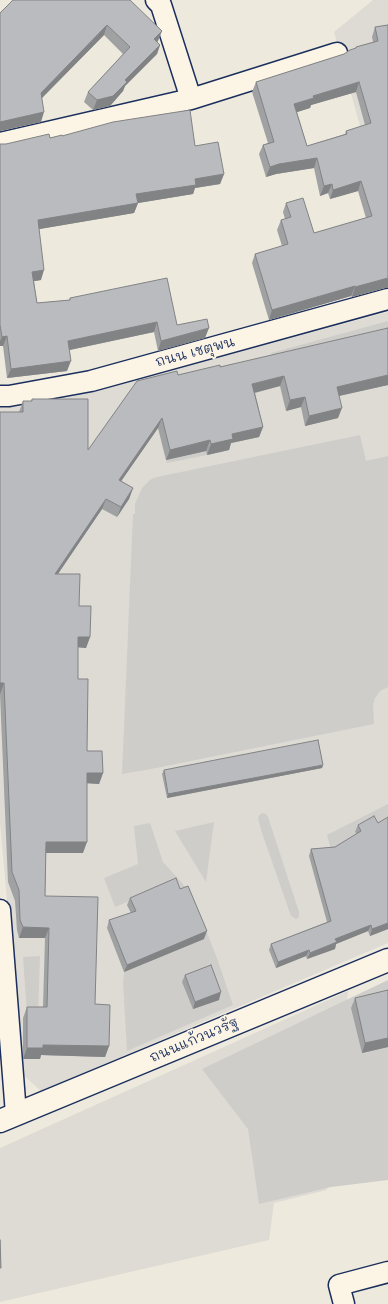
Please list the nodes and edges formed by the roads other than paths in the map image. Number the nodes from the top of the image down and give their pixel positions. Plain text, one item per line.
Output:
1 (156, 0) edge
2 (337, 54) dead end
3 (191, 98) junction
4 (0, 143) edge
5 (388, 299) edge
6 (0, 396) edge
7 (0, 910) edge
8 (388, 960) edge
9 (8, 1118) edge
10 (388, 1272) edge
11 (344, 1304) edge

1 - 3 street
2 - 3 street
3 - 4 street
5 - 6 street, ถนน เชตุพน
7 - 9 street
8 - 9 street, ถนนแก้วนวรัฐ
10 - 11 street

